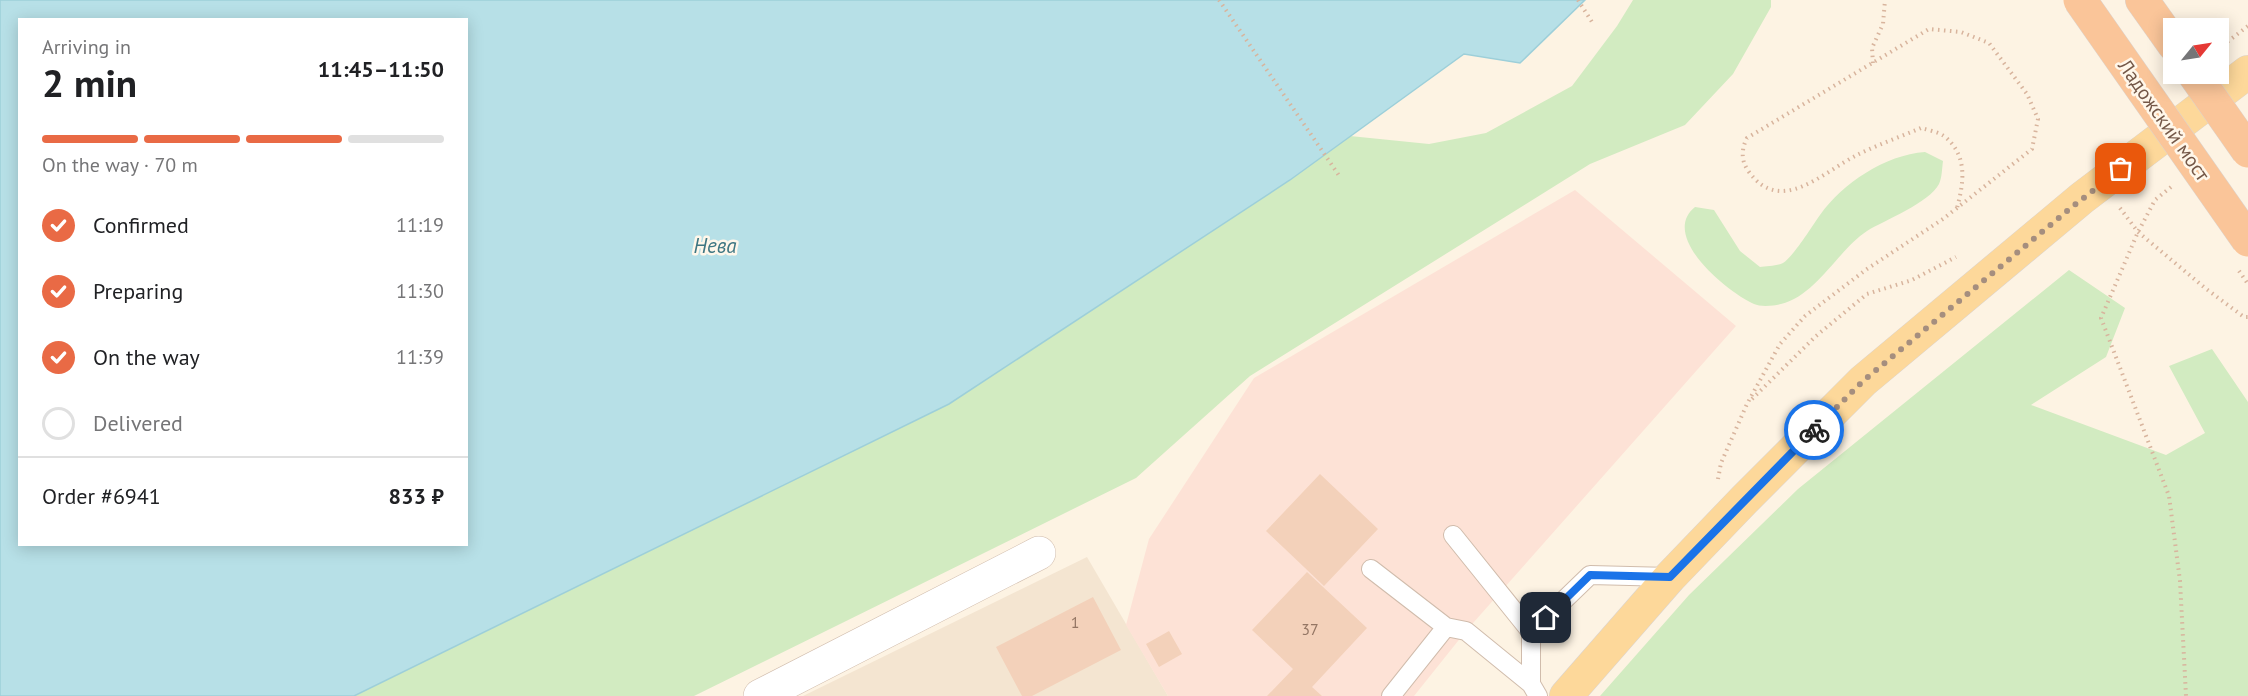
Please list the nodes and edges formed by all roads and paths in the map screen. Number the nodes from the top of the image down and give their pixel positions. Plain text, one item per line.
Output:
1 (1220, 0) edge
2 (1578, 0) edge
3 (1885, 0) edge
4 (2080, 0) edge
5 (2142, 0) edge
6 (1592, 22) dead end
7 (2248, 26) edge
8 (2163, 30) edge
9 (2229, 41) edge
10 (1873, 63) junction
11 (2248, 72) edge
12 (2201, 84) edge
13 (2248, 151) edge
14 (1340, 177) dead end
15 (2174, 186) dead end
16 (1957, 208) junction
17 (2138, 231) junction
18 (2242, 253) edge
19 (1959, 254) dead end
20 (2248, 284) edge
21 (2248, 317) edge
22 (1747, 404) junction
23 (1717, 485) dead end
24 (1453, 535) dead end
25 (1039, 553) dead end
26 (1371, 569) dead end
27 (1670, 577) junction
28 (1446, 627) junction
29 (1531, 632) junction
30 (1534, 690) edge
31 (760, 696) edge
32 (1391, 696) edge
33 (1566, 696) edge
34 (2186, 696) edge

1 - 14 path
2 - 6 path
3 - 10 path
4 - 18 highway, Ладожский мост, bridge
5 - 8 highway
7 - 9 path
10 - 16 path
10 - 16 path
11 - 27 main road
12 - 13 highway, bridge
15 - 17 path
16 - 22 path
17 - 21 path
17 - 34 path
18 - 20 path
19 - 22 path
22 - 23 path
24 - 29 lane
25 - 31 street
26 - 28 lane
27 - 29 lane
27 - 33 main road
28 - 30 lane
28 - 32 lane
29 - 30 lane

